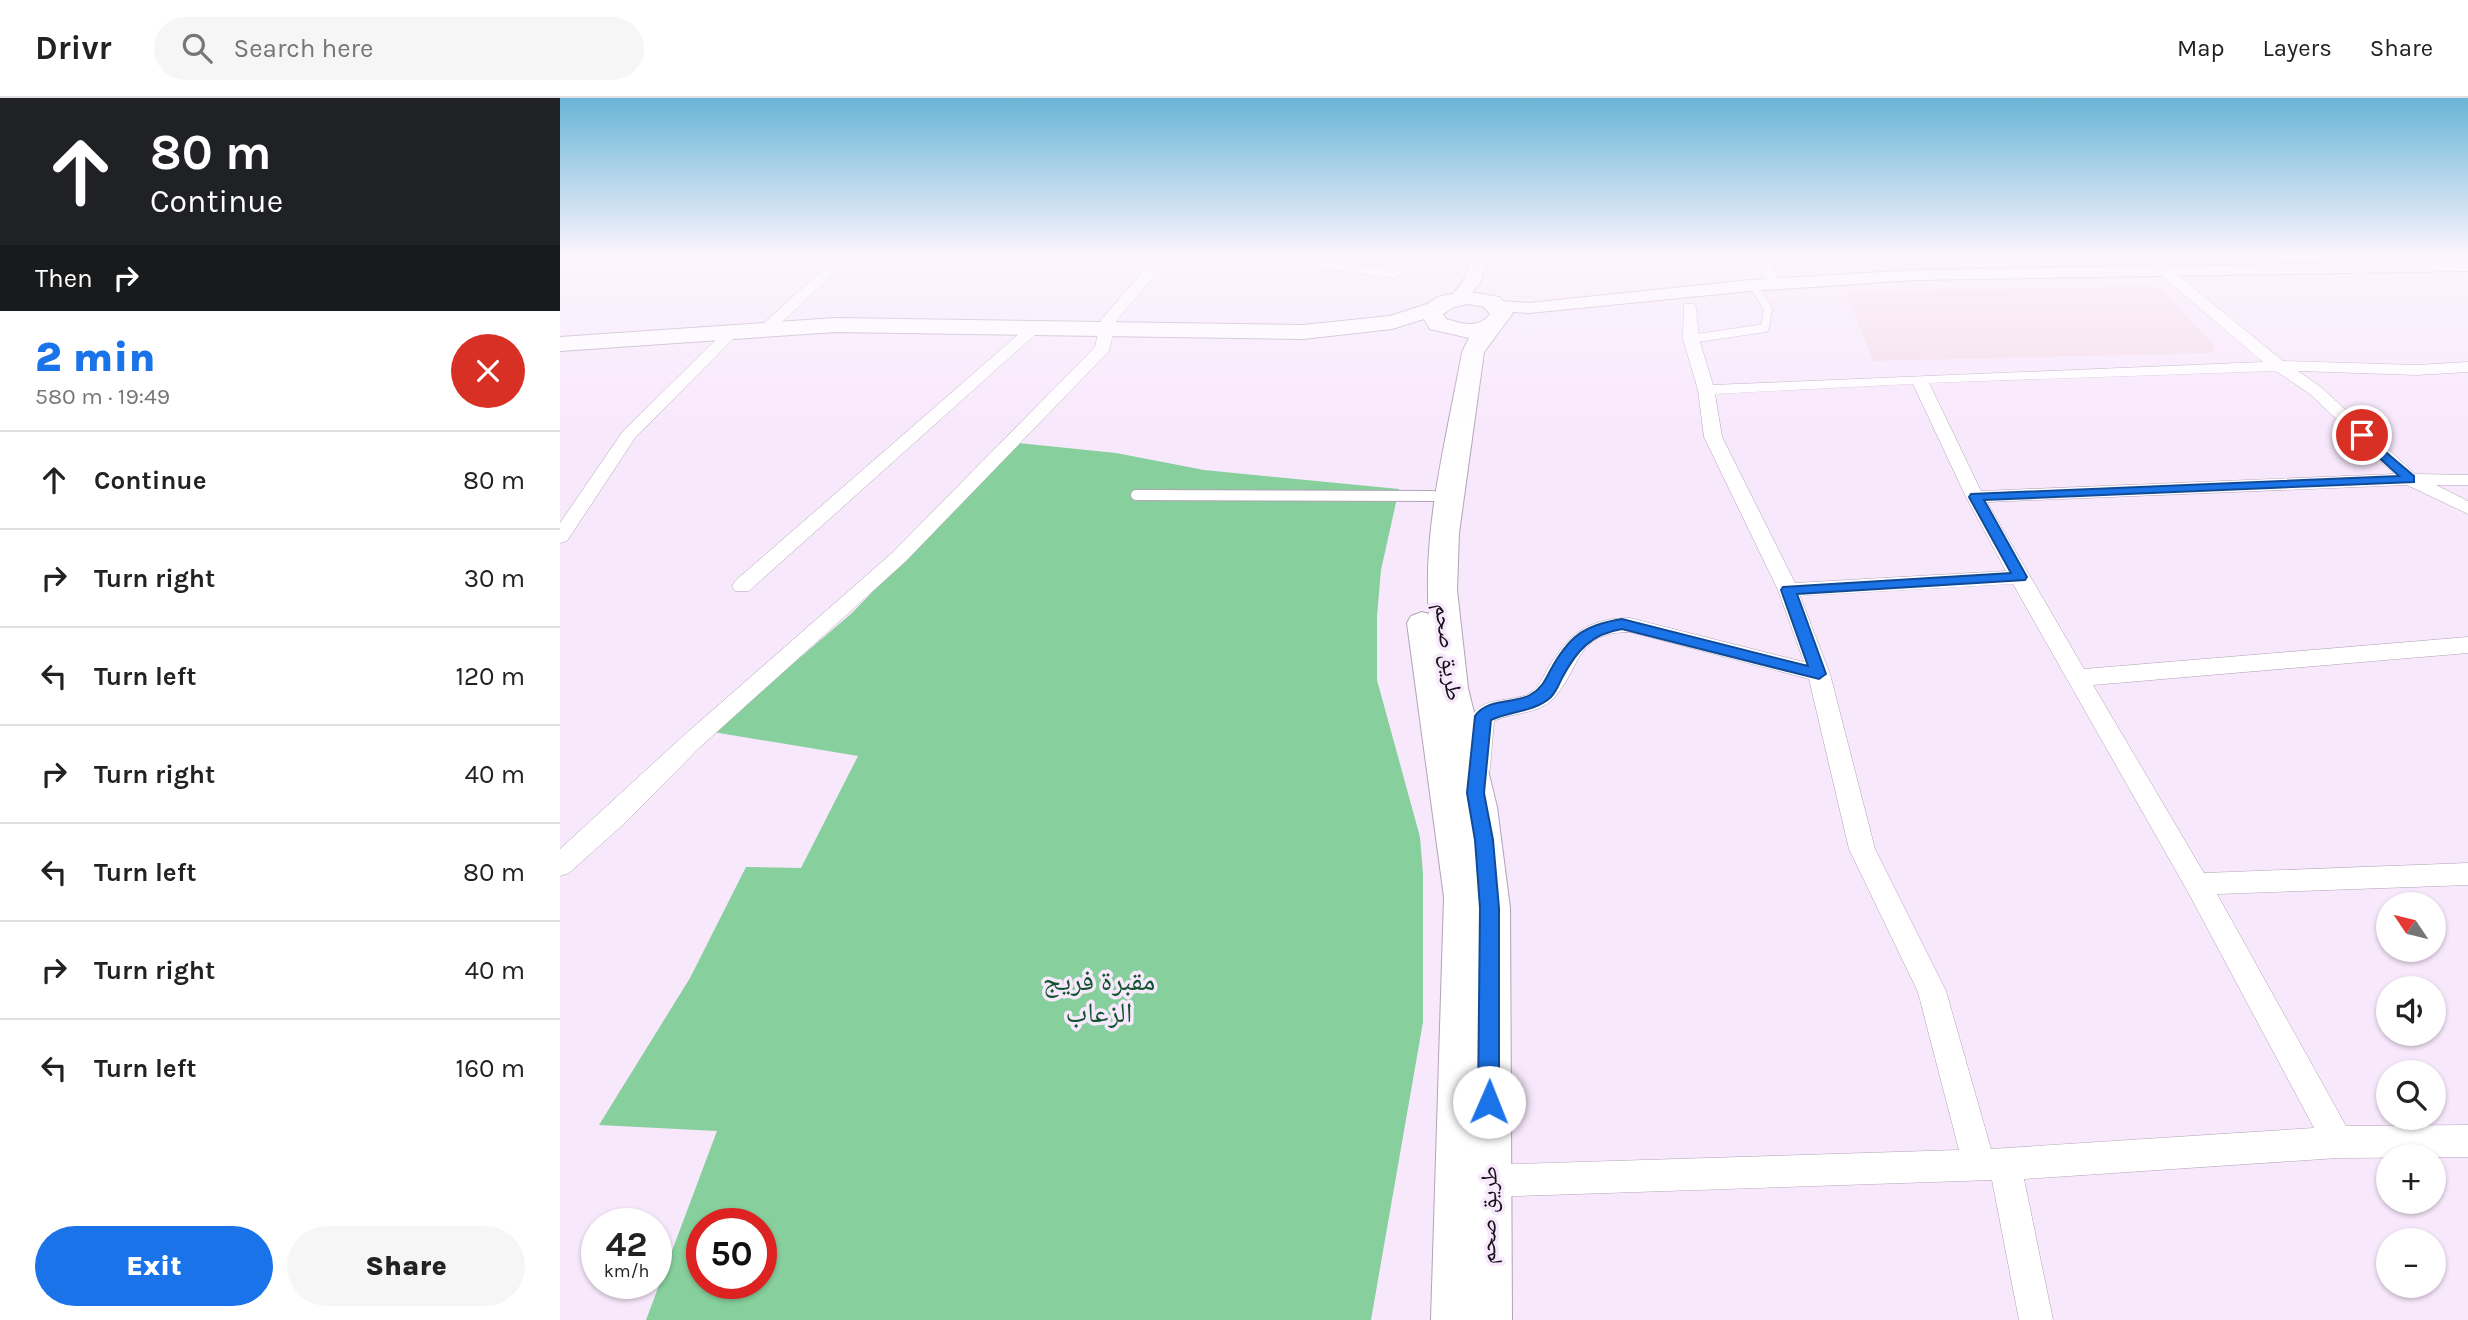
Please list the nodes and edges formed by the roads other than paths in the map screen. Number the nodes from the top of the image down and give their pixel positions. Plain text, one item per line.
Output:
1 (786, 311) edge
2 (1118, 311) edge
3 (1469, 311) junction
4 (1689, 311) edge
5 (1768, 311) edge
6 (2212, 311) edge
7 (1033, 329) junction
8 (765, 330) junction
9 (1107, 331) junction
10 (732, 332) junction
11 (1691, 339) junction
12 (560, 344) edge
13 (2279, 366) junction
14 (2468, 367) edge
15 (1919, 379) junction
16 (1706, 390) junction
17 (2410, 479) junction
18 (2468, 480) edge
19 (1136, 495) dead end
20 (1433, 496) junction
21 (1975, 497) junction
22 (2468, 508) edge
23 (569, 509) edge
24 (560, 537) edge
25 (2020, 577) junction
26 (742, 586) dead end
27 (1788, 590) junction
28 (2468, 645) edge
29 (1819, 674) junction
30 (2078, 678) junction
31 (1476, 793) junction
32 (560, 865) edge
33 (2468, 874) edge
34 (2197, 884) junction
35 (2468, 1141) edge
36 (2338, 1142) junction
37 (1992, 1164) junction
38 (1488, 1181) junction
39 (1456, 1320) edge
40 (1487, 1320) edge
41 (2036, 1320) edge

1 - 8 street
2 - 9 street
3 - 9 main road
3 - 20 main road, طريق صحم
3 - 31 main road, طريق صحم
4 - 11 street
5 - 11 lane
6 - 13 street
7 - 8 main road
7 - 9 main road
7 - 26 street
8 - 10 main road
9 - 32 street
10 - 12 main road
10 - 23 street
11 - 16 street
13 - 14 street
13 - 15 street
13 - 17 street
15 - 16 street
15 - 21 street
16 - 27 street
17 - 18 street
17 - 21 street
17 - 22 street
19 - 20 lane
20 - 39 main road, طريق صحم
21 - 25 street
23 - 24 street
25 - 27 street
25 - 30 street
27 - 29 street
28 - 30 street
29 - 31 street
29 - 37 street
30 - 34 street
31 - 38 main road, طريق صحم
33 - 34 street
34 - 36 street
35 - 36 street
36 - 37 street
37 - 38 street
37 - 41 street
38 - 40 main road, طريق صحم

